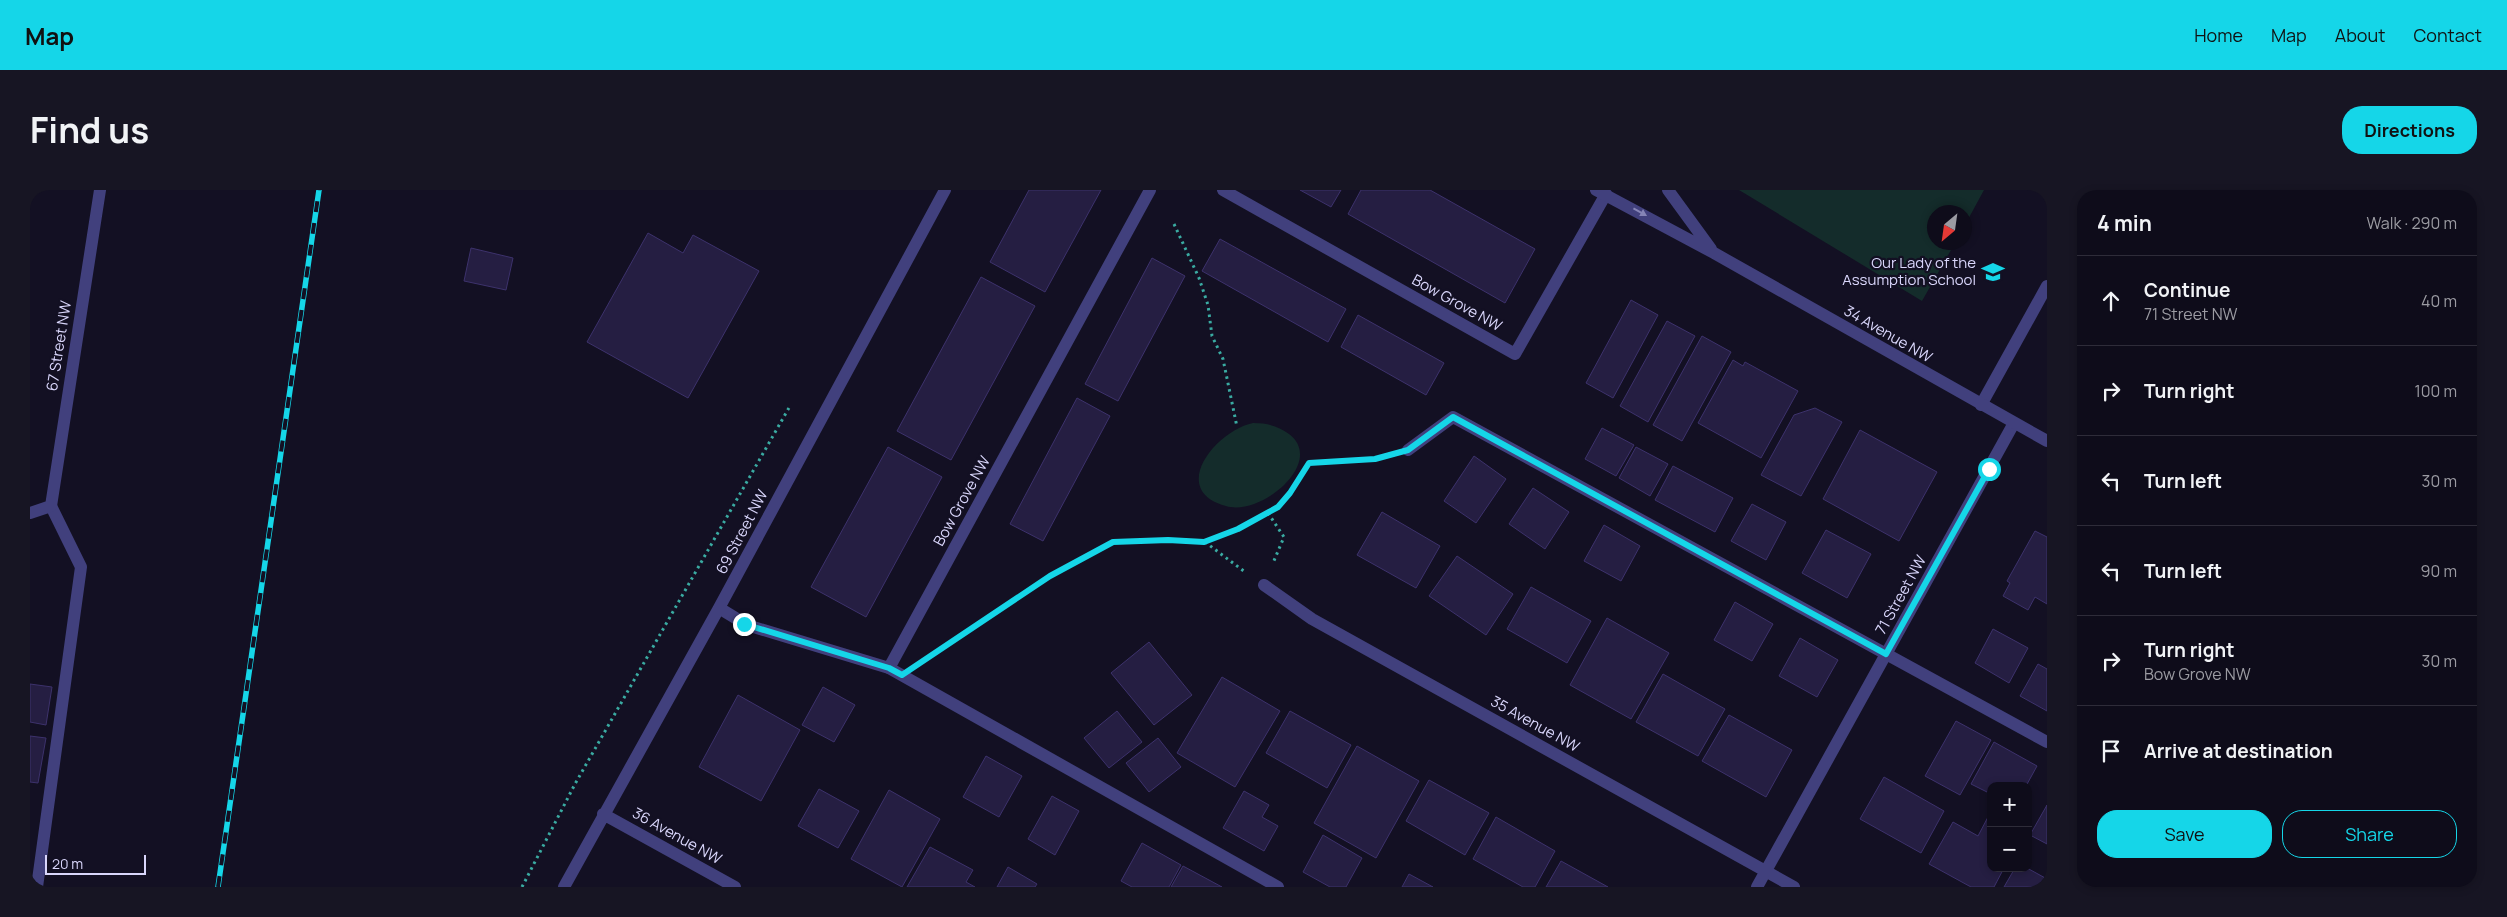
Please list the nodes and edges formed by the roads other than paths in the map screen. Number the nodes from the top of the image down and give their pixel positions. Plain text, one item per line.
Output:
1 (100, 190) edge
2 (945, 190) edge
3 (1150, 190) edge
4 (1223, 190) edge
5 (1668, 190) edge
6 (1601, 192) edge
7 (1714, 253) junction
8 (2047, 286) edge
9 (1981, 405) junction
10 (2014, 423) junction
11 (2047, 442) edge
12 (1408, 450) road end
13 (51, 506) junction
14 (30, 513) edge
15 (1264, 585) road end
16 (719, 608) junction
17 (1886, 654) junction
18 (889, 668) junction
19 (2047, 742) edge
20 (603, 814) junction
21 (1766, 871) junction
22 (37, 887) edge
23 (564, 887) edge
24 (735, 887) edge
25 (1278, 887) edge
26 (1757, 887) edge
27 (1794, 887) edge

1 - 13 street, 67 Street NW
2 - 16 street, 69 Street NW
3 - 18 street, Bow Grove NW
4 - 6 street, Bow Grove NW
5 - 7 street, 34 Avenue NW
6 -> 7 street, 34 Avenue NW
7 - 9 street, 34 Avenue NW
8 - 9 street
9 - 10 street, 34 Avenue NW
10 - 11 street, 34 Avenue NW
10 - 17 street, 71 Street NW
12 - 17 street
13 - 14 street
13 - 22 street
15 - 21 street, 35 Avenue NW
16 - 18 street
16 - 20 street, 69 Street NW
17 - 19 street
17 - 21 street, 71 Street NW
18 - 25 street
20 - 23 street, 69 Street NW
20 - 24 street, 36 Avenue NW
21 - 26 street, 71 Street NW
21 - 27 street, 35 Avenue NW

